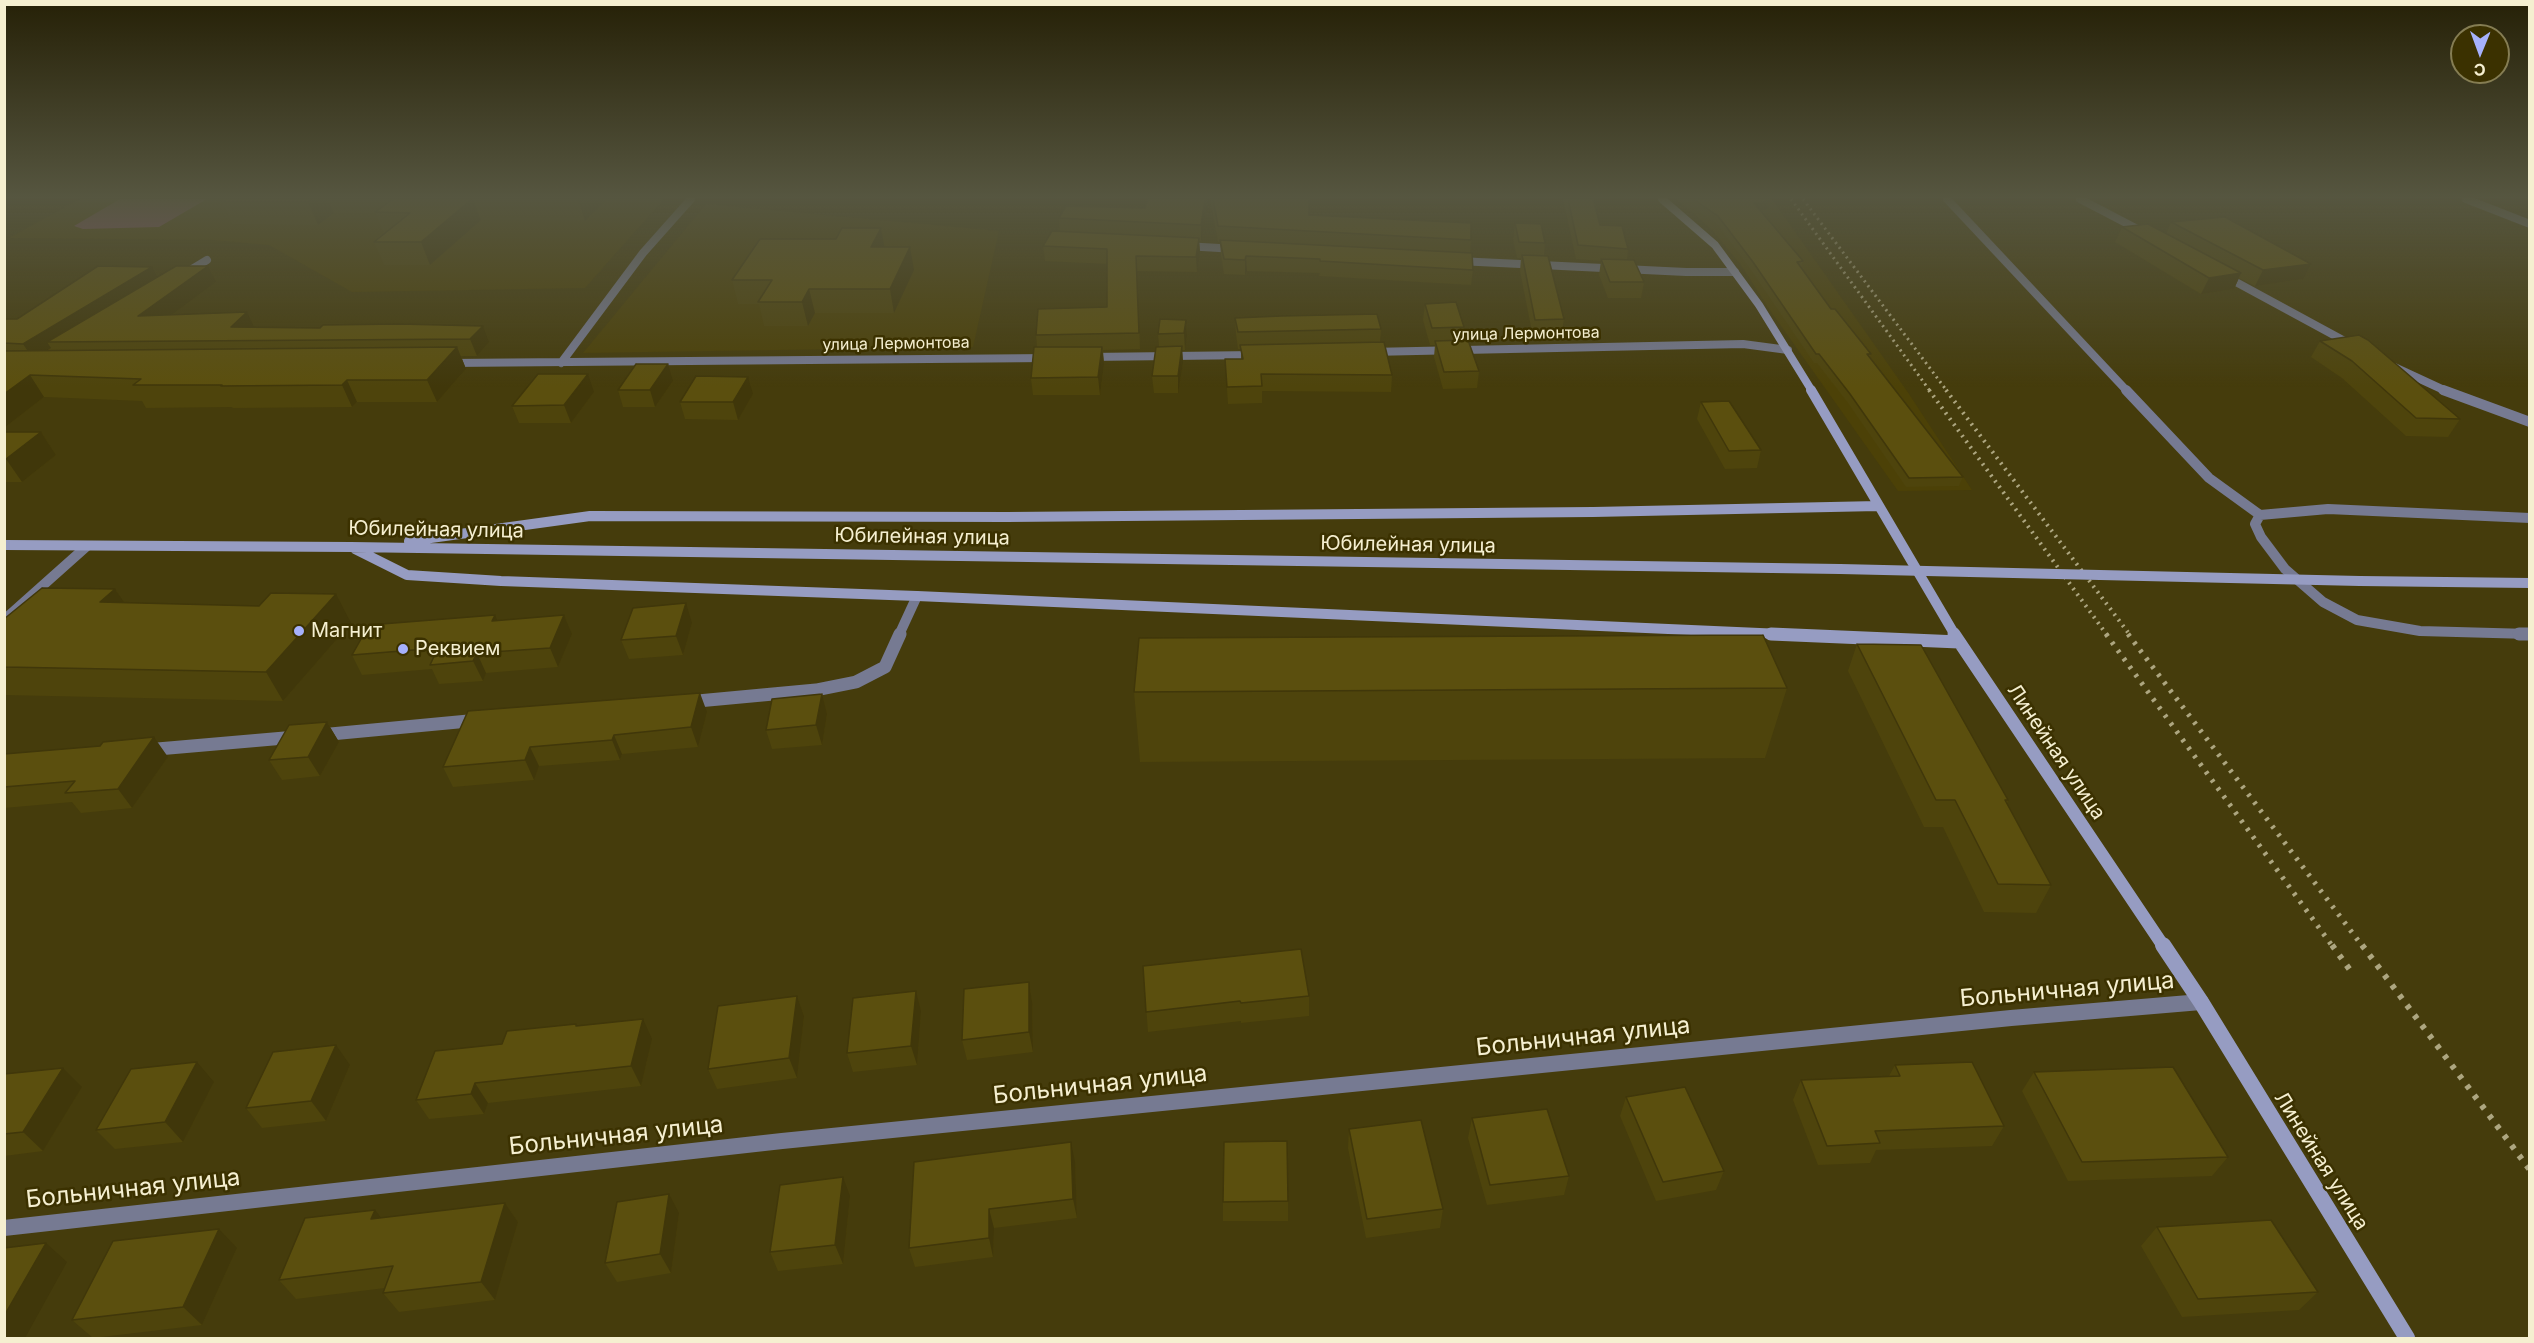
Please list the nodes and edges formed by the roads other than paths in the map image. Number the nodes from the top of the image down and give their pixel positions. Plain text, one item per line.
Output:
1 (204, 262) edge
2 (637, 262) edge
3 (1482, 262) edge
4 (1727, 262) edge
5 (2006, 262) edge
6 (1735, 272) junction
7 (2217, 272) edge
8 (177, 278) edge
9 (1788, 350) junction
10 (1354, 352) edge
11 (2364, 352) edge
12 (1271, 354) edge
13 (1082, 357) edge
14 (1059, 358) edge
15 (2385, 362) edge
16 (442, 363) edge
17 (561, 363) junction
18 (2529, 422) edge
19 (1878, 506) junction
20 (2260, 515) junction
21 (2529, 518) edge
22 (4, 545) edge
23 (87, 546) junction
24 (351, 547) junction
25 (2529, 583) edge
26 (917, 596) junction
27 (4, 620) edge
28 (2529, 634) edge
29 (1959, 642) junction
30 (673, 703) edge
31 (494, 719) edge
32 (136, 751) edge
33 (2201, 1002) junction
34 (4, 1228) edge
35 (2407, 1338) edge

1 - 8 street
2 - 17 street
3 - 6 street
4 - 6 main road, Линейная улица
5 - 20 street
6 - 9 main road, Линейная улица
7 - 11 street
9 - 10 street, улица Лермонтова
9 - 19 main road, Линейная улица
12 - 13 street
14 - 17 street, улица Лермонтова
15 - 18 street
16 - 17 street, улица Лермонтова
19 - 24 main road
19 - 29 main road, Линейная улица
20 - 21 street
20 - 28 street
22 - 23 main road, Юбилейная улица
23 - 24 main road, Юбилейная улица
23 - 27 street
24 - 25 main road, Юбилейная улица, bridge
24 - 26 main road
26 - 29 main road
26 - 30 street
29 - 33 main road, Линейная улица
31 - 32 street
33 - 34 street, Больничная улица
33 - 35 main road, Линейная улица

